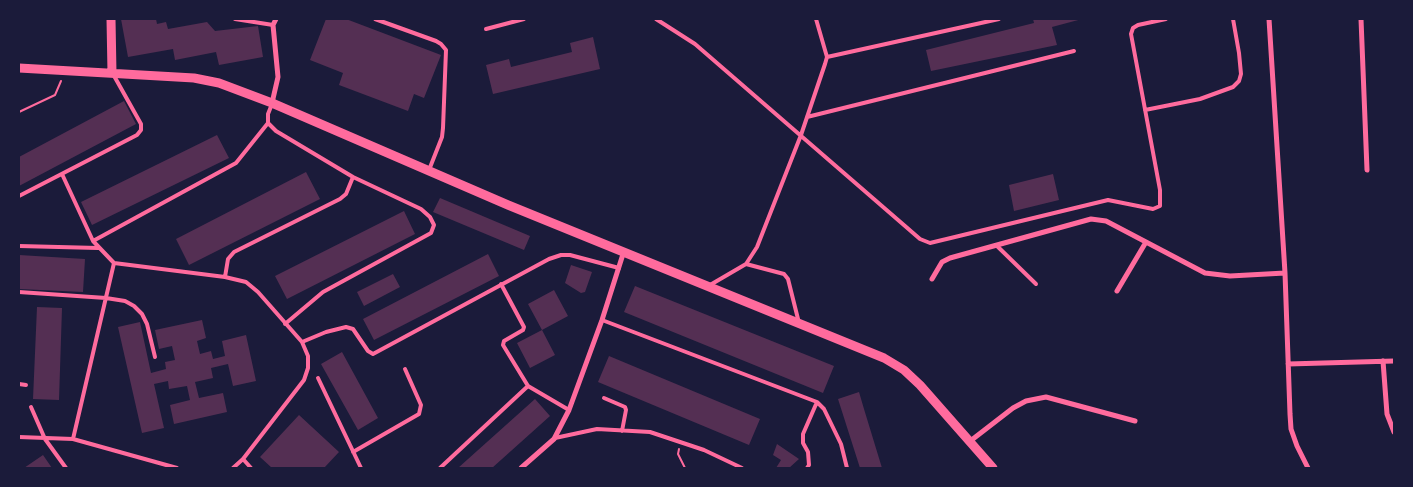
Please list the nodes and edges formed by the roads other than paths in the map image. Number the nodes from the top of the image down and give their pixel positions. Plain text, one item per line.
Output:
1 (111, 19) edge
2 (235, 19) edge
3 (276, 19) edge
4 (375, 19) edge
5 (524, 19) edge
6 (656, 19) edge
7 (816, 19) edge
8 (999, 19) edge
9 (1166, 19) edge
10 (1233, 19) edge
11 (1270, 19) edge
12 (1361, 19) edge
13 (273, 25) junction
14 (486, 29) dead end
15 (1074, 51) dead end
16 (827, 56) junction
17 (19, 68) edge
18 (112, 73) junction
19 (272, 103) junction
20 (1145, 110) junction
21 (807, 117) junction
22 (268, 123) junction
23 (801, 135) junction
24 (429, 170) junction
25 (1367, 170) dead end
26 (62, 174) junction
27 (353, 178) junction
28 (19, 196) edge
29 (93, 241) junction
30 (1146, 242) junction
31 (996, 245) junction
32 (19, 246) edge
33 (98, 248) junction
34 (624, 251) junction
35 (114, 263) junction
36 (746, 264) junction
37 (618, 268) junction
38 (1285, 273) junction
39 (225, 277) junction
40 (932, 278) dead end
41 (502, 284) junction
42 (1036, 284) dead end
43 (708, 286) junction
44 (1117, 291) dead end
45 (19, 292) edge
46 (106, 298) junction
47 (602, 320) junction
48 (799, 323) junction
49 (285, 324) junction
50 (302, 342) junction
51 (155, 357) dead end
52 (1383, 361) junction
53 (1394, 361) edge
54 (1288, 364) junction
55 (405, 369) dead end
56 (318, 378) dead end
57 (19, 384) edge
58 (26, 385) dead end
59 (528, 386) junction
60 (604, 398) dead end
61 (817, 402) junction
62 (31, 407) dead end
63 (568, 410) junction
64 (1135, 422) dead end
65 (622, 431) junction
66 (1394, 432) edge
67 (19, 437) edge
68 (44, 439) junction
69 (73, 439) junction
70 (554, 439) junction
71 (969, 442) junction
72 (353, 452) junction
73 (243, 460) junction
74 (66, 468) edge
75 (177, 468) edge
76 (233, 468) edge
77 (251, 468) edge
78 (361, 468) edge
79 (440, 468) edge
80 (522, 468) edge
81 (742, 468) edge
82 (807, 468) edge
83 (847, 468) edge
84 (993, 468) edge
85 (1308, 468) edge

1 - 18 street
2 - 13 lane
3 - 13 street
4 - 24 lane
5 - 14 lane
6 - 23 lane
7 - 16 lane
8 - 16 lane
9 - 20 lane
10 - 20 lane
11 - 38 street
12 - 25 street
13 - 19 street
15 - 21 lane
16 - 21 lane
17 - 18 street
18 - 19 street
18 - 26 lane
19 - 22 lane
19 - 24 street
20 - 23 lane
21 - 23 lane
22 - 27 lane
22 - 29 lane
23 - 36 lane
24 - 34 street
26 - 28 lane
26 - 29 lane
27 - 39 lane
27 - 49 lane
29 - 33 lane
30 - 31 street
30 - 38 street
30 - 44 street
31 - 40 street
31 - 42 lane
32 - 33 lane
33 - 35 lane
34 - 37 street
34 - 43 street
35 - 39 lane
35 - 46 lane
36 - 43 lane
36 - 48 lane
37 - 41 lane
37 - 47 street
38 - 54 street
39 - 49 lane
41 - 50 lane
41 - 59 lane
43 - 48 street
45 - 46 lane
46 - 51 lane
46 - 69 lane
47 - 61 lane
47 - 63 street
48 - 71 street
49 - 50 lane
50 - 73 lane
52 - 53 street
52 - 54 street
52 - 66 street
54 - 85 street
55 - 72 lane
56 - 72 lane
57 - 58 lane
59 - 63 lane
59 - 79 lane
60 - 65 lane
61 - 82 lane
61 - 83 lane
62 - 68 lane
63 - 70 street
64 - 71 street
65 - 70 lane
65 - 81 lane
67 - 68 lane
68 - 69 lane
68 - 74 lane
69 - 75 lane
70 - 80 street
71 - 84 street
72 - 78 lane
73 - 76 lane
73 - 77 lane

